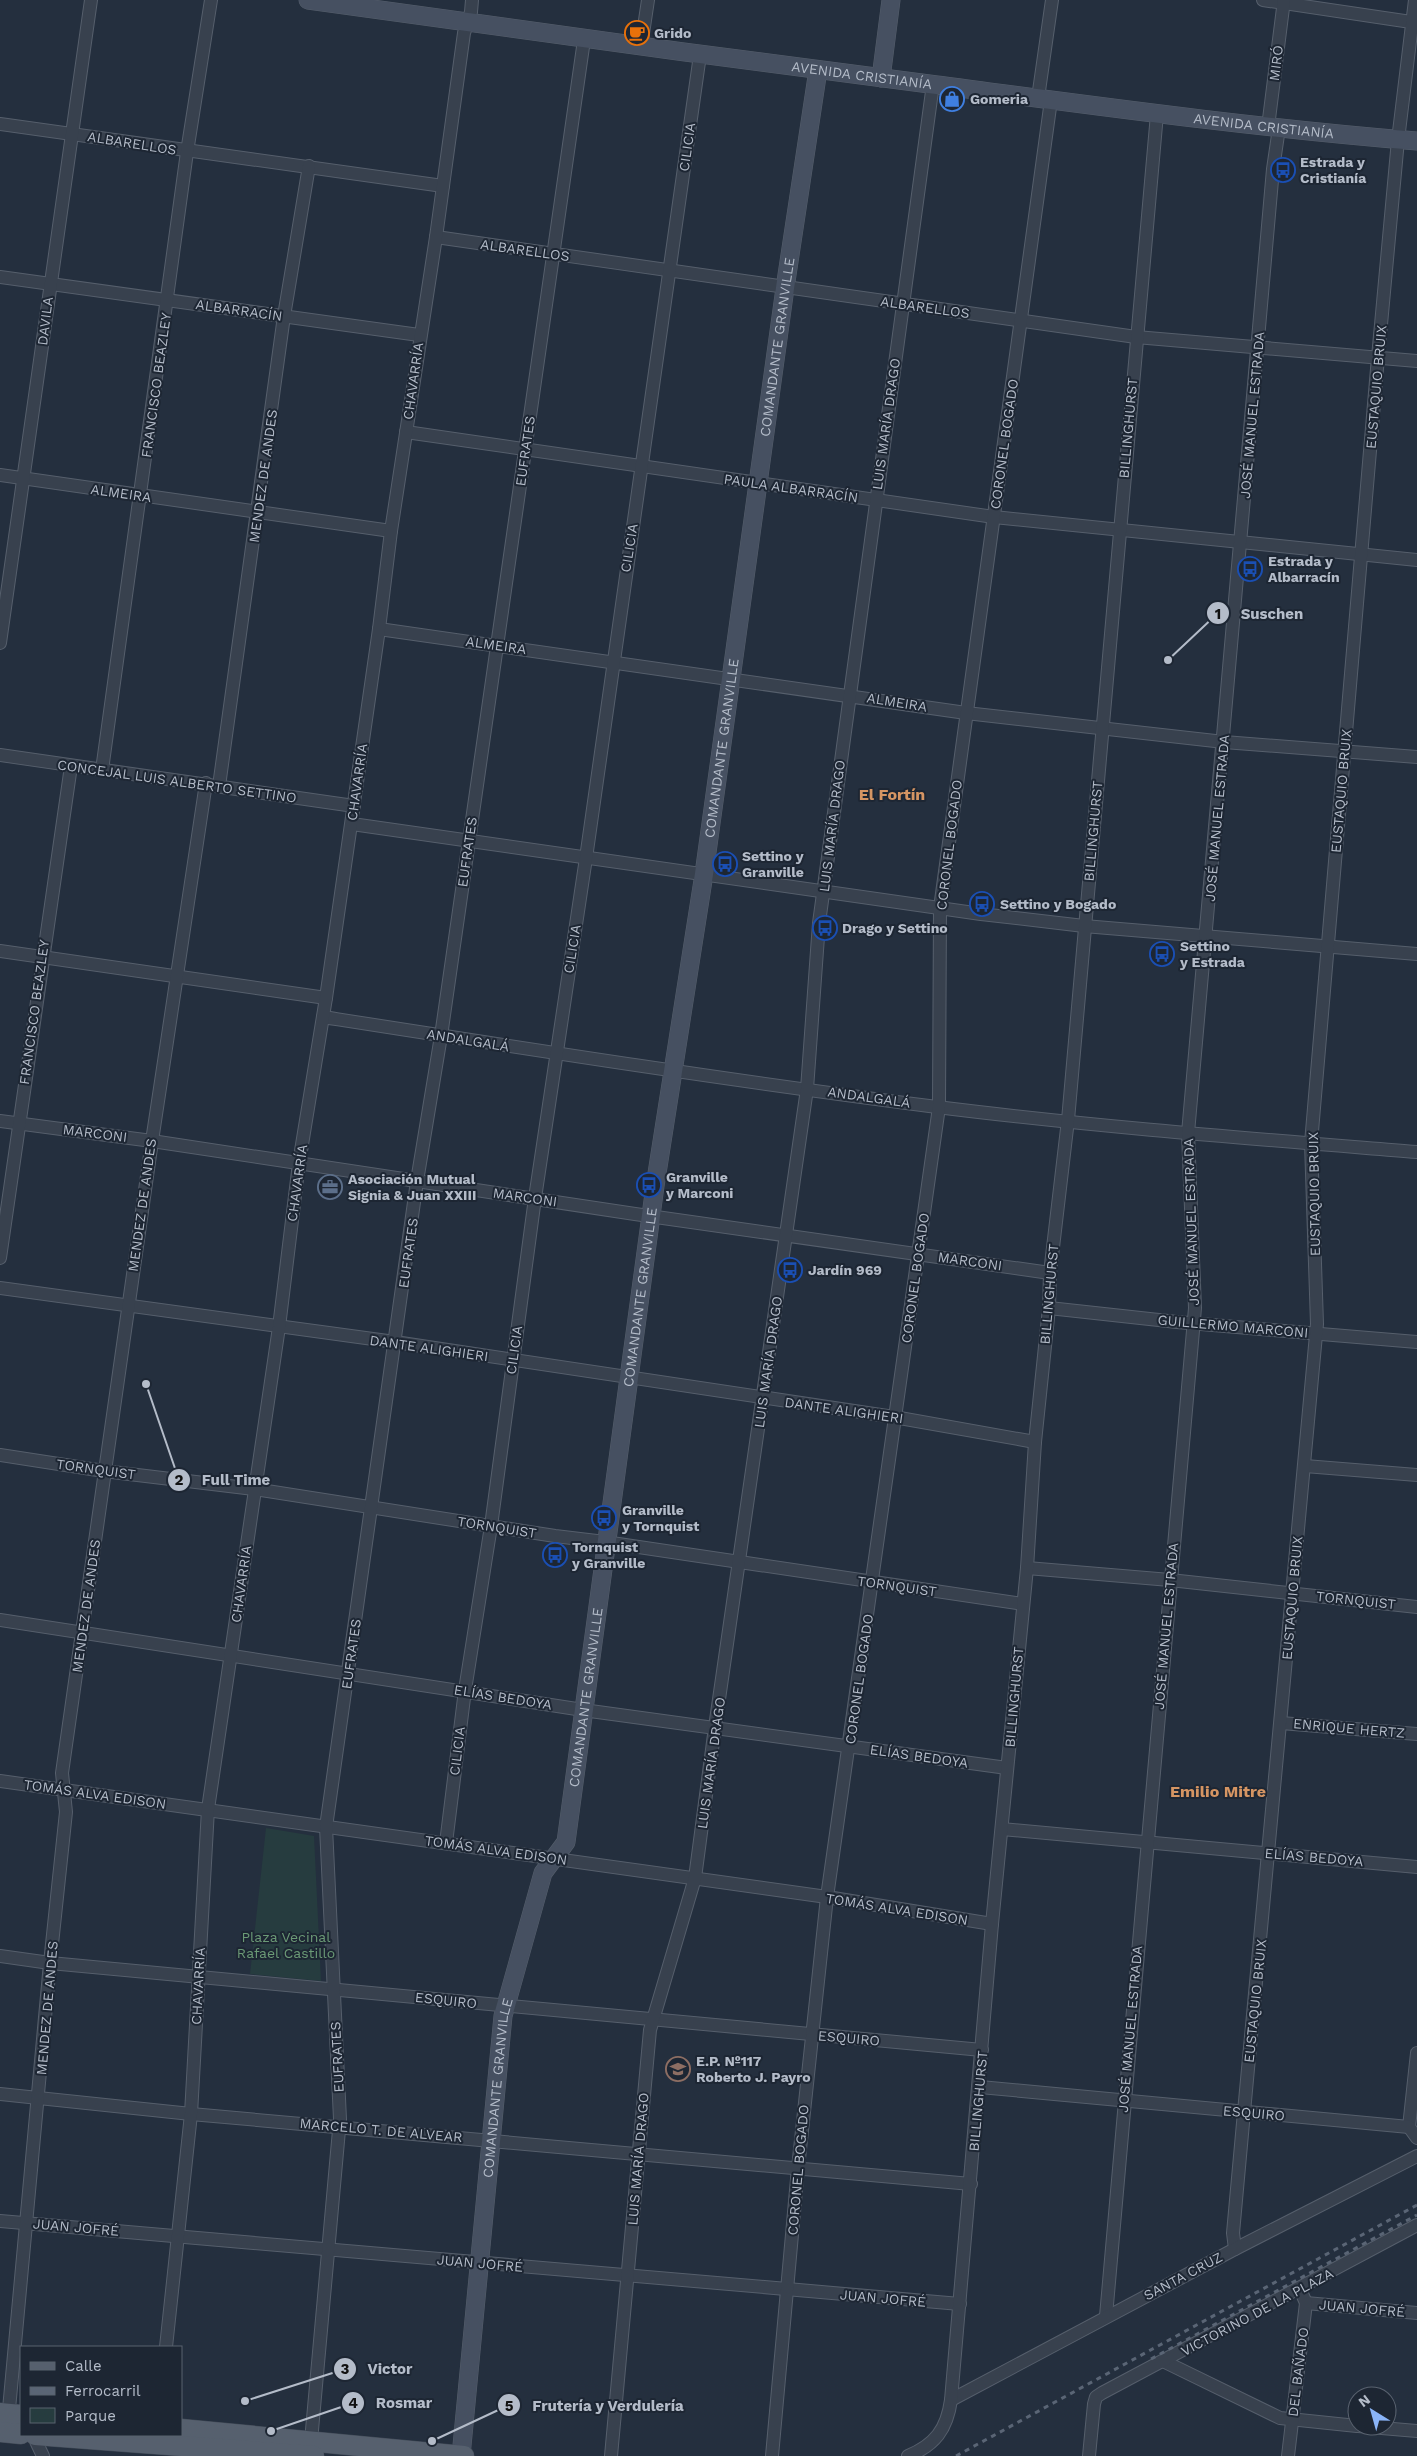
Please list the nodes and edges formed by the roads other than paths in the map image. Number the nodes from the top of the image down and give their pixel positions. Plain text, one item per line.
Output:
1 (91, 0) edge
2 (211, 0) edge
3 (308, 0) edge
4 (472, 0) edge
5 (648, 0) edge
6 (891, 0) edge
7 (1052, 0) edge
8 (1263, 0) edge
9 (1414, 0) edge
10 (1284, 1) edge
11 (1411, 22) junction
12 (467, 23) junction
13 (584, 40) junction
14 (641, 47) junction
15 (700, 55) junction
16 (818, 70) junction
17 (881, 78) junction
18 (933, 84) junction
19 (1044, 99) junction
20 (1157, 114) junction
21 (0, 124) edge
22 (1273, 127) junction
23 (73, 134) junction
24 (1398, 140) junction
25 (1417, 141) edge
26 (187, 152) junction
27 (309, 166) junction
28 (443, 186) junction
29 (436, 237) junction
30 (552, 254) junction
31 (669, 270) junction
32 (0, 277) edge
33 (50, 284) junction
34 (785, 288) junction
35 (168, 301) junction
36 (904, 304) junction
37 (284, 316) junction
38 (1022, 321) junction
39 (419, 335) junction
40 (1136, 337) junction
41 (1258, 348) junction
42 (1378, 358) junction
43 (1417, 361) edge
44 (406, 432) junction
45 (526, 448) junction
46 (642, 466) junction
47 (0, 475) edge
48 (24, 479) junction
49 (759, 482) junction
50 (141, 496) junction
51 (875, 500) junction
52 (258, 514) junction
53 (994, 517) junction
54 (1119, 530) junction
55 (391, 531) junction
56 (1242, 543) junction
57 (1361, 555) junction
58 (1417, 560) edge
59 (379, 629) junction
60 (0, 643) edge
61 (497, 645) junction
62 (612, 662) junction
63 (731, 680) junction
64 (848, 695) junction
65 (966, 713) junction
66 (1103, 729) junction
67 (1224, 742) junction
68 (1345, 751) junction
69 (0, 755) edge
70 (1417, 757) edge
71 (71, 766) junction
72 (102, 770) junction
73 (206, 783) junction
74 (219, 786) junction
75 (354, 806) junction
76 (352, 824) junction
77 (469, 842) junction
78 (586, 858) junction
79 (704, 874) junction
80 (823, 892) junction
81 (940, 908) junction
82 (1084, 926) junction
83 (1207, 937) junction
84 (1327, 946) junction
85 (0, 951) edge
86 (1417, 954) edge
87 (42, 957) junction
88 (176, 977) junction
89 (326, 998) junction
90 (323, 1017) junction
91 (441, 1036) junction
92 (556, 1053) junction
93 (673, 1070) junction
94 (807, 1089) junction
95 (939, 1107) junction
96 (1068, 1120) junction
97 (0, 1121) edge
98 (18, 1123) junction
99 (1188, 1133) junction
100 (152, 1140) junction
101 (1311, 1143) junction
102 (1417, 1152) edge
103 (299, 1163) junction
104 (417, 1181) junction
105 (535, 1198) junction
106 (652, 1216) junction
107 (786, 1235) junction
108 (920, 1254) junction
109 (0, 1258) edge
110 (1050, 1273) junction
111 (0, 1288) edge
112 (128, 1304) junction
113 (1049, 1308) junction
114 (1193, 1324) junction
115 (279, 1327) junction
116 (1316, 1333) junction
117 (395, 1342) junction
118 (1417, 1342) edge
119 (513, 1360) junction
120 (630, 1378) junction
121 (763, 1398) junction
122 (894, 1417) junction
123 (1035, 1442) junction
124 (0, 1455) edge
125 (1304, 1466) junction
126 (104, 1471) junction
127 (1417, 1475) edge
128 (254, 1490) junction
129 (372, 1508) junction
130 (490, 1526) junction
131 (605, 1542) junction
132 (740, 1562) junction
133 (1027, 1568) junction
134 (1170, 1580) junction
135 (873, 1583) junction
136 (1292, 1593) junction
137 (1023, 1604) junction
138 (1417, 1606) edge
139 (0, 1620) edge
140 (82, 1633) junction
141 (231, 1655) junction
142 (349, 1672) junction
143 (465, 1690) junction
144 (583, 1710) junction
145 (1281, 1722) junction
146 (715, 1727) junction
147 (1417, 1734) edge
148 (849, 1746) junction
149 (1007, 1768) junction
150 (0, 1781) edge
151 (63, 1790) junction
152 (208, 1809) junction
153 (326, 1827) junction
154 (1002, 1829) junction
155 (1148, 1841) junction
156 (446, 1843) junction
157 (1270, 1853) junction
158 (555, 1858) junction
159 (1417, 1867) edge
160 (696, 1878) junction
161 (827, 1897) junction
162 (992, 1924) junction
163 (0, 1956) edge
164 (50, 1963) junction
165 (199, 1976) junction
166 (334, 1989) junction
167 (505, 2006) junction
168 (652, 2020) junction
169 (812, 2034) junction
170 (982, 2050) junction
171 (1417, 2053) edge
172 (980, 2087) junction
173 (0, 2094) edge
174 (39, 2099) junction
175 (1123, 2101) junction
176 (1244, 2112) junction
177 (191, 2114) junction
178 (340, 2126) junction
179 (1410, 2127) junction
180 (1417, 2138) edge
181 (492, 2140) junction
182 (638, 2154) junction
183 (1417, 2156) edge
184 (798, 2168) junction
185 (971, 2184) junction
186 (0, 2221) edge
187 (26, 2223) junction
188 (1417, 2225) edge
189 (177, 2237) junction
190 (330, 2249) junction
191 (1235, 2249) junction
192 (480, 2263) junction
193 (628, 2276) junction
194 (1300, 2289) junction
195 (788, 2290) junction
196 (1306, 2303) junction
197 (960, 2304) junction
198 (1417, 2313) edge
199 (1106, 2316) junction
200 (166, 2346) edge
201 (1163, 2362) junction
202 (951, 2400) junction
203 (1292, 2420) junction
204 (10, 2423) edge
205 (1347, 2425) edge
206 (1397, 2429) edge
207 (182, 2430) edge
208 (1417, 2431) edge
209 (34, 2436) edge
210 (52, 2436) edge
211 (213, 2445) edge
212 (312, 2448) edge
213 (390, 2453) edge
214 (43, 2456) edge
215 (463, 2456) edge
216 (611, 2456) edge
217 (772, 2456) edge
218 (908, 2456) edge
219 (1089, 2456) edge
220 (1288, 2456) edge

1 - 23 street, DAVILA
2 - 26 street, FRANCISCO BEAZLEY
3 - 12 street, AVENIDA CRISTIANÍA
4 - 12 street, CHAVARRÍA
5 - 14 street
6 - 17 street
7 - 19 street, CORONEL BOGADO
8 - 10 street
9 - 11 street, EUSTAQUIO BRUIX
10 - 11 street
10 - 22 street, MIRÓ
11 - 24 street, EUSTAQUIO BRUIX
12 - 13 street, AVENIDA CRISTIANÍA
12 - 28 street, CHAVARRÍA
13 - 14 street, AVENIDA CRISTIANÍA
13 - 30 street, EUFRATES
14 - 15 street, AVENIDA CRISTIANÍA
15 - 16 street, AVENIDA CRISTIANÍA
15 - 31 street, CILICIA
16 - 17 street, AVENIDA CRISTIANÍA
16 - 34 street, COMANDANTE GRANVILLE
17 - 18 street, AVENIDA CRISTIANÍA
18 - 19 street, AVENIDA CRISTIANÍA
18 - 36 street, LUIS MARÍA DRAGO
19 - 20 street, AVENIDA CRISTIANÍA
19 - 38 street, CORONEL BOGADO
20 - 22 street, AVENIDA CRISTIANÍA
20 - 40 street, BILLINGHURST
21 - 23 street, ALBARELLOS
22 - 24 street, AVENIDA CRISTIANÍA
22 - 41 street, JOSÉ MANUEL ESTRADA
23 - 26 street, ALBARELLOS
23 - 33 street, DAVILA
24 - 25 street, AVENIDA CRISTIANÍA
24 - 42 street, EUSTAQUIO BRUIX
26 - 27 street, ALBARELLOS
26 - 35 street, FRANCISCO BEAZLEY
27 - 28 street, ALBARELLOS
27 - 37 street, MENDEZ DE ANDES
28 - 29 street, CHAVARRÍA
29 - 30 street, ALBARELLOS
29 - 39 street, CHAVARRÍA
30 - 31 street, ALBARELLOS
30 - 45 street, EUFRATES
31 - 34 street, ALBARELLOS
31 - 46 street, CILICIA
32 - 33 street, ALBARRACÍN
33 - 35 street, ALBARRACÍN
33 - 48 street, DAVILA
34 - 36 street, ALBARELLOS
34 - 49 street, COMANDANTE GRANVILLE
35 - 37 street, ALBARRACÍN
35 - 50 street, FRANCISCO BEAZLEY
36 - 38 street, ALBARELLOS
36 - 51 street, LUIS MARÍA DRAGO
37 - 39 street, ALBARRACÍN
37 - 52 street, MENDEZ DE ANDES
38 - 40 street, ALBARELLOS
38 - 53 street, CORONEL BOGADO
39 - 44 street, CHAVARRÍA
40 - 41 street, ALBARELLOS
40 - 54 street, BILLINGHURST
41 - 42 street, ALBARELLOS
41 - 56 street, JOSÉ MANUEL ESTRADA
42 - 43 street, ALBARELLOS
42 - 57 street, EUSTAQUIO BRUIX
44 - 45 street, PAULA ALBARRACÍN
44 - 55 street, CHAVARRÍA
45 - 46 street, PAULA ALBARRACÍN
45 - 61 street, EUFRATES
46 - 49 street, PAULA ALBARRACÍN
46 - 62 street, CILICIA
47 - 48 street, ALMEIRA
48 - 50 street, ALMEIRA
48 - 60 street, DAVILA
49 - 51 street, PAULA ALBARRACÍN
49 - 63 street, COMANDANTE GRANVILLE
50 - 52 street, ALMEIRA
50 - 72 street, FRANCISCO BEAZLEY
51 - 53 street, PAULA ALBARRACÍN
51 - 64 street, LUIS MARÍA DRAGO
52 - 55 street, ALMEIRA
52 - 74 street, MENDEZ DE ANDES
53 - 54 street, PAULA ALBARRACÍN
53 - 65 street, CORONEL BOGADO
54 - 56 street, PAULA ALBARRACÍN
54 - 66 street, BILLINGHURST
55 - 59 street, CHAVARRÍA
56 - 57 street, PAULA ALBARRACÍN
56 - 67 street, JOSÉ MANUEL ESTRADA
57 - 58 street, PAULA ALBARRACÍN
57 - 68 street, EUSTAQUIO BRUIX
59 - 61 street, ALMEIRA
59 - 75 street, CHAVARRÍA
61 - 62 street, ALMEIRA
61 - 77 street, EUFRATES
62 - 63 street, ALMEIRA
62 - 78 street, CILICIA
63 - 64 street, ALMEIRA
63 - 79 street, COMANDANTE GRANVILLE
64 - 65 street, ALMEIRA
64 - 80 street, LUIS MARÍA DRAGO
65 - 66 street, ALMEIRA
65 - 81 street, CORONEL BOGADO
66 - 67 street, ALMEIRA
66 - 82 street, BILLINGHURST
67 - 68 street, ALMEIRA
67 - 83 street, JOSÉ MANUEL ESTRADA
68 - 70 street, ALMEIRA
68 - 84 street, EUSTAQUIO BRUIX
69 - 71 street, CONCEJAL LUIS ALBERTO SETTINO
71 - 72 street, CONCEJAL LUIS ALBERTO SETTINO
71 - 87 street, FRANCISCO BEAZLEY
72 - 73 street, CONCEJAL LUIS ALBERTO SETTINO
73 - 74 street, CONCEJAL LUIS ALBERTO SETTINO
73 - 88 street, MENDEZ DE ANDES
74 - 75 street, CONCEJAL LUIS ALBERTO SETTINO
75 - 76 street, CHAVARRÍA
76 - 77 street
76 - 89 street, CHAVARRÍA
77 - 78 street
77 - 91 street, EUFRATES
78 - 79 street
78 - 92 street, CILICIA
79 - 80 street
79 - 93 street, COMANDANTE GRANVILLE
80 - 81 street
80 - 94 street, LUIS MARÍA DRAGO
81 - 82 street
81 - 95 street, CORONEL BOGADO
82 - 83 street
82 - 96 street, BILLINGHURST
83 - 84 street
83 - 99 street, JOSÉ MANUEL ESTRADA
84 - 86 street
84 - 101 street, EUSTAQUIO BRUIX
85 - 87 street
87 - 88 street
87 - 98 street, FRANCISCO BEAZLEY
88 - 89 street
88 - 100 street, MENDEZ DE ANDES
89 - 90 street, CHAVARRÍA
90 - 91 street, ANDALGALÁ
90 - 103 street, CHAVARRÍA
91 - 92 street, ANDALGALÁ
91 - 104 street, EUFRATES
92 - 93 street, ANDALGALÁ
92 - 105 street, CILICIA
93 - 94 street, ANDALGALÁ
93 - 106 street, COMANDANTE GRANVILLE
94 - 95 street, ANDALGALÁ
94 - 107 street, LUIS MARÍA DRAGO
95 - 96 street, ANDALGALÁ
95 - 108 street, CORONEL BOGADO
96 - 99 street, ANDALGALÁ
96 - 110 street, BILLINGHURST
97 - 98 street, MARCONI
98 - 100 street, MARCONI
98 - 109 street, FRANCISCO BEAZLEY
99 - 101 street, ANDALGALÁ
99 - 114 street, JOSÉ MANUEL ESTRADA
100 - 103 street, MARCONI
100 - 112 street, MENDEZ DE ANDES
101 - 102 street, ANDALGALÁ
101 - 116 street, EUSTAQUIO BRUIX
103 - 104 street, MARCONI
103 - 115 street, CHAVARRÍA
104 - 105 street, MARCONI
104 - 117 street, EUFRATES
105 - 106 street, MARCONI
105 - 119 street, CILICIA
106 - 107 street, MARCONI
106 - 120 street, COMANDANTE GRANVILLE
107 - 108 street, MARCONI
107 - 121 street, LUIS MARÍA DRAGO
108 - 110 street, MARCONI
108 - 122 street, CORONEL BOGADO
110 - 113 street, BILLINGHURST
111 - 112 street, DANTE ALIGHIERI
112 - 115 street, DANTE ALIGHIERI
112 - 126 street, MENDEZ DE ANDES
113 - 114 street, GUILLERMO MARCONI
113 - 123 street, BILLINGHURST
114 - 116 street, GUILLERMO MARCONI
114 - 134 street, JOSÉ MANUEL ESTRADA
115 - 117 street, DANTE ALIGHIERI
115 - 128 street, CHAVARRÍA
116 - 118 street, GUILLERMO MARCONI
116 - 125 street, EUSTAQUIO BRUIX
117 - 119 street, DANTE ALIGHIERI
117 - 129 street, EUFRATES
119 - 120 street, DANTE ALIGHIERI
119 - 130 street, CILICIA
120 - 121 street, DANTE ALIGHIERI
120 - 131 street, COMANDANTE GRANVILLE
121 - 122 street, DANTE ALIGHIERI
121 - 132 street, LUIS MARÍA DRAGO
122 - 123 street, DANTE ALIGHIERI
122 - 135 street, CORONEL BOGADO
123 - 133 street, BILLINGHURST
124 - 126 street, TORNQUIST
125 - 127 street
125 - 136 street, EUSTAQUIO BRUIX
126 - 128 street, TORNQUIST
126 - 140 street, MENDEZ DE ANDES
128 - 129 street, TORNQUIST
128 - 141 street, CHAVARRÍA
129 - 130 street, TORNQUIST
129 - 142 street, EUFRATES
130 - 131 street, TORNQUIST
130 - 143 street, CILICIA
131 - 132 street, TORNQUIST
131 - 144 street, COMANDANTE GRANVILLE
132 - 135 street, TORNQUIST
132 - 146 street, LUIS MARÍA DRAGO
133 - 134 street, TORNQUIST
133 - 137 street, BILLINGHURST
134 - 136 street, TORNQUIST
134 - 155 street, JOSÉ MANUEL ESTRADA
135 - 137 street, TORNQUIST
135 - 148 street, CORONEL BOGADO
136 - 138 street, TORNQUIST
136 - 145 street, EUSTAQUIO BRUIX
137 - 149 street, BILLINGHURST
139 - 140 street, ELÍAS BEDOYA
140 - 141 street, ELÍAS BEDOYA
140 - 151 street, MENDEZ DE ANDES
141 - 142 street, ELÍAS BEDOYA
141 - 152 street, CHAVARRÍA
142 - 143 street, ELÍAS BEDOYA
142 - 153 street, EUFRATES
143 - 144 street, ELÍAS BEDOYA
143 - 156 street, CILICIA
144 - 146 street, ELÍAS BEDOYA
144 - 158 street, COMANDANTE GRANVILLE
145 - 147 street, ENRIQUE HERTZ
145 - 157 street, EUSTAQUIO BRUIX
146 - 148 street, ELÍAS BEDOYA
146 - 160 street, LUIS MARÍA DRAGO
148 - 149 street, ELÍAS BEDOYA
148 - 161 street, CORONEL BOGADO
149 - 154 street, BILLINGHURST
150 - 151 street, TOMÁS ALVA EDISON
151 - 152 street, TOMÁS ALVA EDISON
151 - 164 street, MENDEZ DE ANDES
152 - 153 street, TOMÁS ALVA EDISON
152 - 165 street, CHAVARRÍA
153 - 156 street, TOMÁS ALVA EDISON
153 - 166 street, EUFRATES
154 - 155 street, ELÍAS BEDOYA
154 - 162 street, BILLINGHURST
155 - 157 street, ELÍAS BEDOYA
155 - 175 street, JOSÉ MANUEL ESTRADA
156 - 158 street, TOMÁS ALVA EDISON
157 - 159 street, ELÍAS BEDOYA
157 - 176 street, EUSTAQUIO BRUIX
158 - 160 street, TOMÁS ALVA EDISON
158 - 167 street, COMANDANTE GRANVILLE
160 - 161 street, TOMÁS ALVA EDISON
160 - 168 street, LUIS MARÍA DRAGO
161 - 162 street, TOMÁS ALVA EDISON
161 - 169 street, CORONEL BOGADO
162 - 170 street, BILLINGHURST
163 - 164 street, ESQUIRO
164 - 165 street, ESQUIRO
164 - 174 street, MENDEZ DE ANDES
165 - 166 street, ESQUIRO
165 - 177 street, CHAVARRÍA
166 - 167 street, ESQUIRO
166 - 178 street, EUFRATES
167 - 168 street, ESQUIRO
167 - 181 street, COMANDANTE GRANVILLE
168 - 169 street, ESQUIRO
168 - 182 street, LUIS MARÍA DRAGO
169 - 170 street, ESQUIRO
169 - 184 street, CORONEL BOGADO
170 - 172 street, BILLINGHURST
171 - 179 street
172 - 175 street, ESQUIRO
172 - 185 street, BILLINGHURST
173 - 174 street, MARCELO T. DE ALVEAR
174 - 177 street, MARCELO T. DE ALVEAR
174 - 187 street, MENDEZ DE ANDES
175 - 176 street, ESQUIRO
175 - 199 street, JOSÉ MANUEL ESTRADA
176 - 179 street, ESQUIRO
176 - 191 street, EUSTAQUIO BRUIX
177 - 178 street, MARCELO T. DE ALVEAR
177 - 189 street, CHAVARRÍA
178 - 181 street, MARCELO T. DE ALVEAR
178 - 190 street, EUFRATES
179 - 180 street
181 - 182 street, MARCELO T. DE ALVEAR
181 - 192 street, COMANDANTE GRANVILLE
182 - 184 street, MARCELO T. DE ALVEAR
182 - 193 street, LUIS MARÍA DRAGO
183 - 191 street, SANTA CRUZ
184 - 185 street, MARCELO T. DE ALVEAR
184 - 195 street, CORONEL BOGADO
185 - 197 street, BILLINGHURST
186 - 187 street, JUAN JOFRÉ
187 - 189 street, JUAN JOFRÉ
187 - 204 street, MENDEZ DE ANDES
188 - 194 street, VICTORINO DE LA PLAZA
189 - 190 street, JUAN JOFRÉ
189 - 200 street, CHAVARRÍA
190 - 192 street, JUAN JOFRÉ
190 - 212 street, EUFRATES
191 - 199 street, SANTA CRUZ
192 - 193 street, JUAN JOFRÉ
192 - 215 street, COMANDANTE GRANVILLE
193 - 195 street, JUAN JOFRÉ
193 - 216 street, LUIS MARÍA DRAGO
194 - 196 street
194 - 201 street, VICTORINO DE LA PLAZA
195 - 197 street, JUAN JOFRÉ
195 - 217 street, CORONEL BOGADO
196 - 198 street, JUAN JOFRÉ
196 - 203 street, DEL BAÑADO
197 - 202 street, BILLINGHURST
199 - 202 street, SANTA CRUZ
201 - 203 street
201 - 219 street, VICTORINO DE LA PLAZA
202 - 218 street, BILLINGHURST
203 - 205 street
203 - 220 street, DEL BAÑADO
206 - 208 street
207 - 211 main road
209 - 214 street
210 - 211 main road
211 - 212 main road
212 - 213 main road
213 - 215 main road

